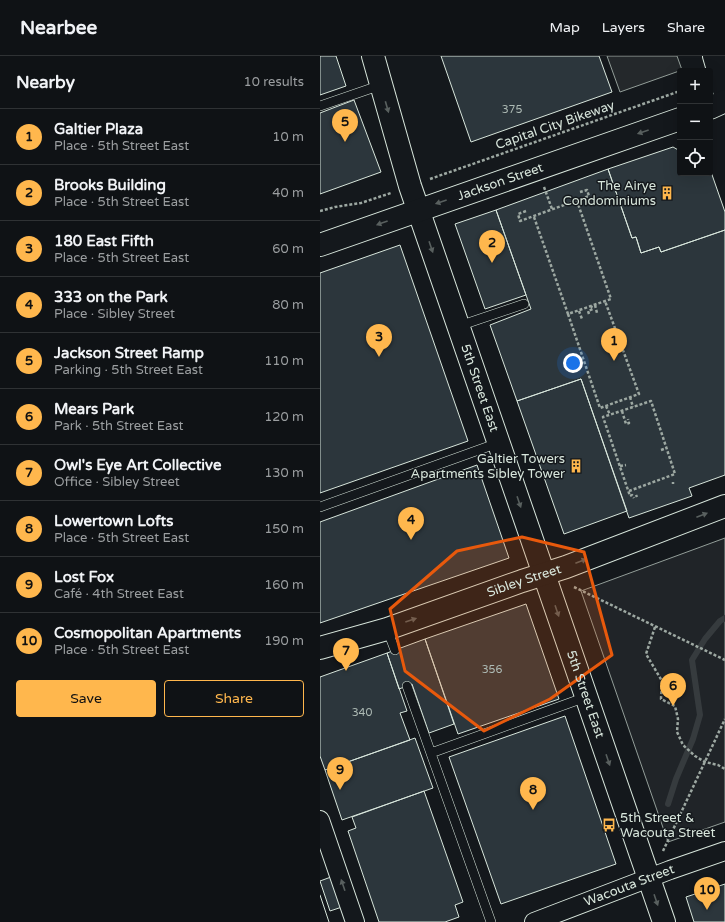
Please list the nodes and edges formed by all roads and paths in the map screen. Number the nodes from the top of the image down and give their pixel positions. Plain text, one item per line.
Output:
1 (373, 56) edge
2 (714, 56) edge
3 (381, 85) junction
4 (677, 93) edge
5 (725, 94) edge
6 (725, 101) edge
7 (320, 106) edge
8 (713, 107) edge
9 (677, 120) edge
10 (436, 177) dead end
11 (546, 192) dead end
12 (580, 192) dead end
13 (380, 197) dead end
14 (577, 201) junction
15 (419, 210) junction
16 (552, 210) junction
17 (320, 211) edge
18 (526, 211) dead end
19 (534, 217) junction
20 (320, 245) edge
21 (605, 301) junction
22 (524, 304) dead end
23 (593, 305) junction
24 (578, 311) junction
25 (595, 312) dead end
26 (568, 314) junction
27 (589, 314) dead end
28 (583, 316) dead end
29 (459, 326) junction
30 (630, 397) junction
31 (606, 406) junction
32 (633, 407) junction
33 (622, 411) junction
34 (610, 415) junction
35 (628, 419) dead end
36 (498, 443) junction
37 (667, 448) junction
38 (661, 450) dead end
39 (626, 465) dead end
40 (620, 466) junction
41 (629, 491) junction
42 (635, 497) dead end
43 (725, 506) edge
44 (320, 507) edge
45 (544, 574) junction
46 (572, 586) dead end
47 (655, 627) junction
48 (387, 629) junction
49 (320, 648) edge
50 (395, 650) dead end
51 (725, 660) edge
52 (408, 686) dead end
53 (586, 697) junction
54 (725, 719) edge
55 (431, 753) junction
56 (705, 762) junction
57 (725, 769) edge
58 (320, 820) edge
59 (663, 851) dead end
60 (725, 851) edge
61 (649, 878) junction
62 (356, 922) edge
63 (491, 922) edge
64 (534, 922) edge
65 (664, 922) edge

1 - 3 street, 5th Street East
2 - 5 street
3 - 7 lane
3 -> 15 street, 5th Street East
4 - 10 path, Capital City Bikeway
6 - 8 street
9 -> 15 street, Jackson Street
11 - 16 path
12 - 14 path
13 - 17 path
14 - 16 path
14 - 21 path
15 -> 20 street, Jackson Street
15 -> 29 street, 5th Street East
16 - 19 path
18 - 19 path
19 - 26 path
21 - 23 path
21 - 30 path
22 - 29 lane
23 - 24 path
23 - 25 path
23 - 27 path
24 - 26 path
24 - 28 path
26 - 31 path
29 - 36 street, 5th Street East
30 - 31 path
30 - 32 path
31 - 34 path
32 - 33 path
32 - 37 path
33 - 34 path
33 - 35 path
34 - 40 path
36 - 44 lane
36 -> 45 street, 5th Street East
37 - 38 path
37 - 41 path
39 - 40 path
40 - 41 path
41 - 42 path
45 -> 43 street, Sibley Street
48 -> 45 street, Sibley Street
45 -> 53 street, 5th Street East
46 - 47 path
47 - 51 path
47 - 56 path
48 - 49 street, Sibley Street
48 - 50 lane
52 - 55 lane
53 - 55 lane
53 -> 61 street, 5th Street East
54 - 56 path
55 - 63 lane
56 - 57 path
56 - 59 path
62 -> 58 street
60 - 61 street, Wacouta Street
61 - 64 street, Wacouta Street
61 -> 65 street, 5th Street East

